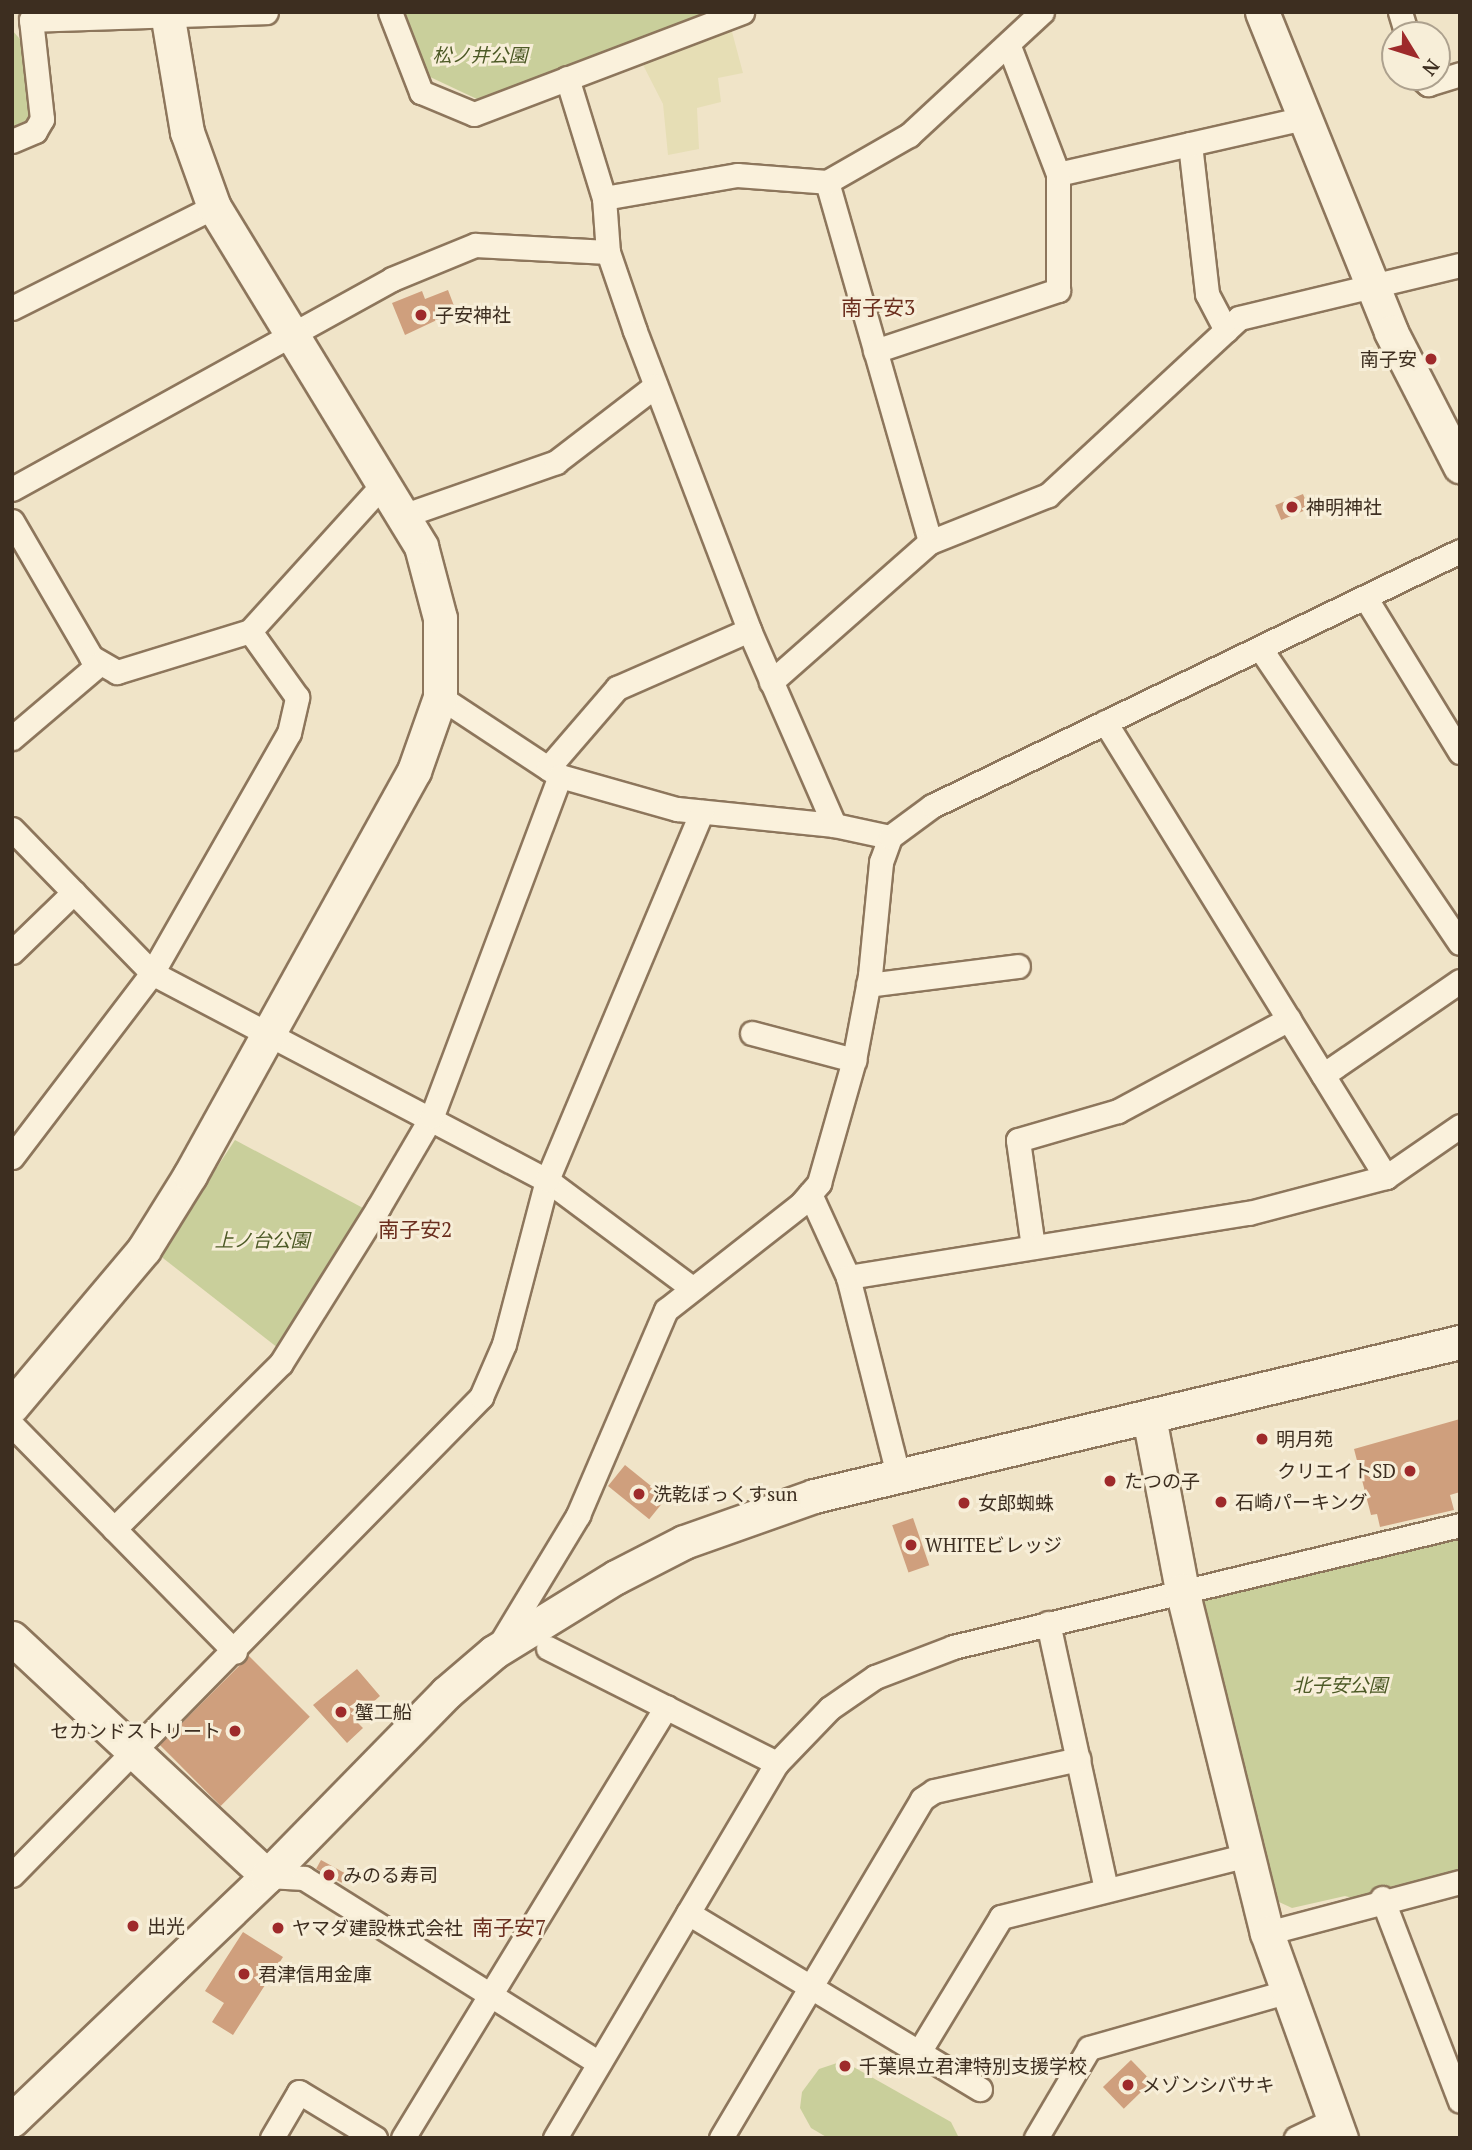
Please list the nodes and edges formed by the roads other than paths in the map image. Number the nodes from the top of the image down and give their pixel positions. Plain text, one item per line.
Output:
1 (265, 12) edge
2 (390, 12) edge
3 (742, 12) edge
4 (1042, 12) edge
5 (1262, 12) edge
6 (167, 14) edge
7 (1008, 44) junction
8 (567, 78) junction
9 (1305, 118) junction
10 (12, 141) edge
11 (1190, 144) junction
12 (1058, 174) junction
13 (827, 182) junction
14 (604, 198) junction
15 (214, 207) junction
16 (608, 252) junction
17 (1460, 265) edge
18 (1371, 282) junction
19 (12, 308) edge
20 (1226, 330) junction
21 (293, 335) junction
22 (875, 351) junction
23 (655, 386) junction
24 (1460, 466) edge
25 (385, 482) junction
26 (12, 489) edge
27 (405, 515) junction
28 (12, 521) edge
29 (930, 542) junction
30 (1460, 551) edge
31 (1365, 597) junction
32 (748, 630) junction
33 (250, 631) junction
34 (1260, 648) junction
35 (99, 664) junction
36 (771, 682) junction
37 (440, 697) junction
38 (1105, 722) junction
39 (12, 738) edge
40 (1460, 752) edge
41 (554, 772) junction
42 (702, 812) junction
43 (834, 825) junction
44 (12, 829) edge
45 (890, 837) junction
46 (74, 892) junction
47 (1460, 943) edge
48 (12, 951) edge
49 (1018, 966) dead end
50 (152, 972) junction
51 (1460, 981) edge
52 (868, 985) junction
53 (1289, 1019) junction
54 (269, 1032) junction
55 (752, 1033) dead end
56 (854, 1060) junction
57 (1323, 1075) junction
58 (432, 1116) junction
59 (1460, 1126) edge
60 (12, 1157) edge
61 (1387, 1177) junction
62 (547, 1180) junction
63 (810, 1194) junction
64 (1033, 1247) junction
65 (848, 1277) junction
66 (689, 1286) junction
67 (1460, 1342) edge
68 (12, 1406) edge
69 (1149, 1417) junction
70 (12, 1424) edge
71 (898, 1474) junction
72 (1460, 1525) edge
73 (114, 1529) junction
74 (1182, 1590) junction
75 (1048, 1623) junction
76 (12, 1638) edge
77 (548, 1648) dead end
78 (235, 1652) junction
79 (494, 1652) junction
80 (666, 1707) junction
81 (134, 1751) junction
82 (1078, 1759) junction
83 (778, 1763) junction
84 (1248, 1855) junction
85 (12, 1875) edge
86 (267, 1876) junction
87 (1460, 1882) edge
88 (1106, 1891) junction
89 (1382, 1898) junction
90 (688, 1913) junction
91 (1267, 1933) junction
92 (811, 1987) junction
93 (1285, 1992) junction
94 (489, 1998) junction
95 (919, 2052) junction
96 (600, 2063) junction
97 (980, 2089) dead end
98 (1460, 2101) edge
99 (12, 2120) edge
100 (1338, 2129) edge
101 (1042, 2135) edge
102 (272, 2138) edge
103 (375, 2138) edge
104 (403, 2138) edge
105 (555, 2138) edge
106 (721, 2138) edge
107 (1296, 2138) edge

1 - 6 street
2 - 8 street
3 - 8 street
4 - 7 street
5 - 9 street
6 - 10 street
6 - 15 street
7 - 12 street
7 - 13 street
8 - 14 street
9 - 11 street
9 - 18 street
11 - 12 street
11 - 20 street
12 - 22 street
13 - 14 street
13 - 22 street
14 - 16 street
15 - 19 street
15 - 21 street
16 - 21 street
16 - 23 street
17 - 18 street
18 - 20 street
18 - 24 street
20 - 29 street
21 - 25 street
21 - 26 street
22 - 29 street
23 - 27 street
23 - 32 street
25 - 27 street
25 - 33 street
27 - 37 street
28 - 35 street
29 - 36 street
30 - 31 street
31 - 34 street
31 - 40 street
32 - 36 street
32 - 41 street
33 - 35 street
33 - 50 street
34 - 38 street
34 - 47 street
35 - 39 street
36 - 43 street
37 - 41 street
37 - 54 street
38 - 45 street
38 - 53 street
41 - 42 street
41 - 58 street
42 - 43 street
42 - 62 street
43 - 45 street
44 - 46 street
45 - 52 street
46 - 48 street
46 - 50 street
49 - 52 street
50 - 54 street
50 - 60 street
51 - 57 street
52 - 56 street
53 - 57 street
53 - 64 street
54 - 58 street
54 - 68 street
55 - 56 street
56 - 63 street
57 - 61 street
58 - 62 street
58 - 73 street
59 - 61 street
61 - 64 street
62 - 66 street
62 - 78 street
63 - 65 street
63 - 66 street
64 - 65 street
65 - 71 street
66 - 79 street
67 - 69 street
69 - 71 street
69 - 74 street
70 - 73 street
71 - 79 street
72 - 74 street
73 - 78 street
74 - 75 street
74 - 84 street
75 - 82 street
75 - 83 street
76 - 81 street
77 - 80 street
78 - 81 street
79 - 86 street
80 - 83 street
80 - 94 street
81 - 85 street
81 - 86 street
82 - 88 street
82 - 92 street
83 - 90 street
84 - 88 street
84 - 91 street
86 - 94 street
86 - 99 street
87 - 89 street
88 - 95 street
89 - 91 street
89 - 98 street
90 - 92 street
90 - 96 street
91 - 93 street
92 - 95 street
92 - 106 street
93 - 100 street
93 - 101 street
94 - 96 street
94 - 104 street
95 - 97 street
96 - 105 street
100 - 107 street
102 - 103 street

